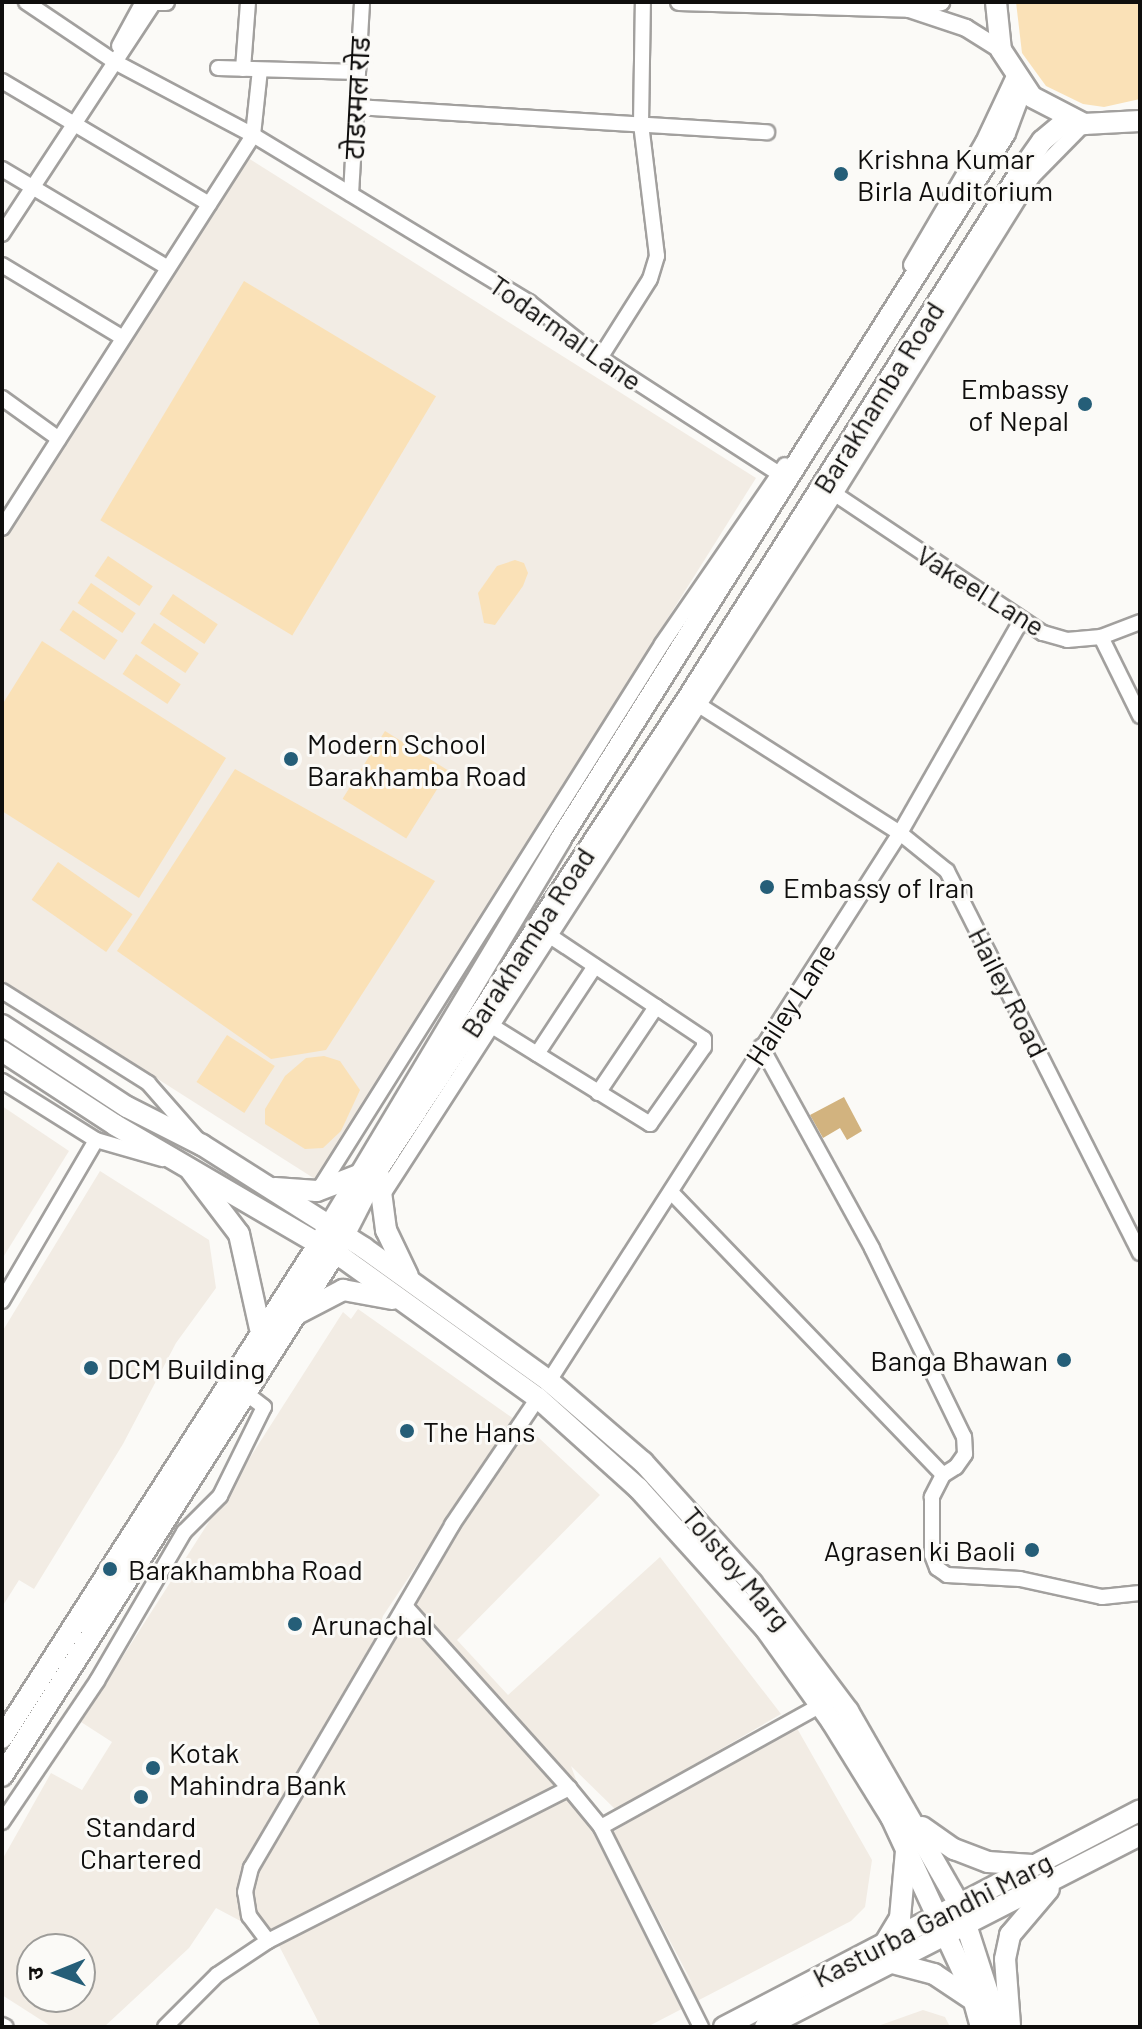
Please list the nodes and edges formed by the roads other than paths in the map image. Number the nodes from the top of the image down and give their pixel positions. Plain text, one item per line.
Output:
1 (153, 2) edge
2 (248, 2) edge
3 (362, 2) edge
4 (643, 2) edge
5 (679, 2) edge
6 (941, 2) edge
7 (996, 2) edge
8 (33, 4) edge
9 (909, 9) junction
10 (1001, 50) junction
11 (115, 62) junction
12 (218, 68) dead end
13 (243, 69) junction
14 (260, 70) junction
15 (358, 72) junction
16 (2, 81) edge
17 (1018, 81) junction
18 (355, 107) junction
19 (1076, 122) junction
20 (74, 124) junction
21 (641, 124) junction
22 (1135, 127) edge
23 (767, 132) dead end
24 (253, 135) junction
25 (2, 169) edge
26 (33, 187) junction
27 (351, 194) junction
28 (209, 204) junction
29 (2, 234) edge
30 (2, 265) edge
31 (168, 268) junction
32 (123, 338) junction
33 (600, 358) junction
34 (2, 398) edge
35 (59, 439) junction
36 (779, 474) junction
37 (835, 494) junction
38 (2, 528) edge
39 (1021, 621) junction
40 (1140, 622) edge
41 (1101, 637) junction
42 (651, 680) junction
43 (693, 701) junction
44 (1140, 716) edge
45 (900, 833) junction
46 (550, 936) junction
47 (595, 966) junction
48 (2, 991) edge
49 (656, 1007) junction
50 (2, 1025) edge
51 (492, 1026) junction
52 (761, 1046) junction
53 (2, 1051) edge
54 (537, 1054) junction
55 (2, 1081) edge
56 (598, 1093) junction
57 (96, 1140) junction
58 (202, 1145) junction
59 (189, 1168) junction
60 (370, 1171) junction
61 (263, 1186) junction
62 (317, 1191) junction
63 (672, 1193) junction
64 (380, 1199) junction
65 (332, 1240) junction
66 (1140, 1253) edge
67 (408, 1293) junction
68 (2, 1301) edge
69 (293, 1316) junction
70 (260, 1329) junction
71 (544, 1390) junction
72 (244, 1392) junction
73 (943, 1475) junction
74 (1140, 1593) edge
75 (407, 1608) junction
76 (821, 1705) junction
77 (2, 1738) edge
78 (2, 1776) edge
79 (2, 1783) edge
80 (569, 1788) junction
81 (20, 1794) junction
82 (1140, 1810) edge
83 (913, 1819) junction
84 (2, 1822) edge
85 (601, 1827) junction
86 (1140, 1835) edge
87 (906, 1849) junction
88 (1037, 1865) junction
89 (1063, 1875) junction
90 (963, 1914) junction
91 (940, 1924) junction
92 (268, 1941) junction
93 (887, 1952) junction
94 (976, 2002) junction
95 (165, 2027) edge
96 (701, 2027) edge
97 (724, 2027) edge
98 (765, 2027) edge
99 (981, 2027) edge
100 (999, 2027) edge
101 (1010, 2027) edge

1 - 11 street
2 - 13 street
3 - 15 street, टोडरमल रोड
4 - 21 street
5 - 9 street
6 - 9 street
7 - 10 main road
8 - 11 street, Todarmal Lane
9 - 10 street
10 - 17 main road
11 - 20 street
11 - 24 street, Todarmal Lane
12 - 13 street
13 - 14 street
14 - 15 street
14 - 24 street
15 - 18 street, टोडरमल रोड
16 - 20 street
17 - 19 main road
17 - 36 street
17 - 42 main road, Barakhamba Road
18 - 21 street
18 - 27 street, टोडरमल रोड
19 - 22 main road
19 - 37 street
19 - 43 main road, Barakhamba Road
20 - 26 street
20 - 28 street
21 - 23 street
21 - 33 street
24 - 27 street, Todarmal Lane
24 - 28 street
25 - 26 street
26 - 29 street
26 - 31 street
27 - 33 street, Todarmal Lane
28 - 31 street
30 - 32 street
31 - 32 street
32 - 35 street
33 - 36 street, Todarmal Lane
34 - 35 street
35 - 38 street
36 - 42 street
37 - 39 street, Vakeel Lane
37 - 43 street
39 - 41 street, Vakeel Lane
39 - 45 street, Hailey Lane
40 - 41 street, Vakeel Lane
41 - 44 street
42 - 60 main road, Barakhamba Road
42 - 62 street
43 - 45 street, Hailey Road
43 - 46 street
43 - 60 main road, Barakhamba Road
45 - 52 street, Hailey Lane
45 - 66 street, Hailey Road
46 - 47 street
46 - 51 street
47 - 49 street
47 - 54 street
48 - 58 street
49 - 56 street
49 - 56 street
50 - 58 main road
51 - 54 street
51 - 64 street
52 - 63 street, Hailey Lane
52 - 73 street
53 - 59 main road
54 - 56 street
55 - 57 street
57 - 59 street
57 - 68 street
58 - 61 main road
59 - 65 main road
59 - 70 main road
60 - 62 main road
60 - 64 main road
60 - 65 main road, Barakhamba Road
61 - 62 main road
61 - 65 main road
63 - 71 street, Hailey Lane
63 - 73 street
64 - 67 main road
65 - 67 main road, Tolstoy Marg
65 - 69 main road, Barakhamba Road
65 - 70 main road, Barakhamba Road
67 - 69 main road
67 - 71 main road, Tolstoy Marg
69 - 72 main road, Barakhamba Road
70 - 77 main road, Barakhamba Road
71 - 75 street, Hailey Lane
71 - 76 main road, Tolstoy Marg
71 - 83 main road, Tolstoy Marg
72 - 78 main road, Barakhamba Road
72 - 81 street
73 - 74 street
75 - 80 street
75 - 92 street, Hailey Lane
76 - 85 street
76 - 87 main road, Tolstoy Marg
79 - 81 street
80 - 85 street
80 - 92 street
81 - 84 street
82 - 88 main road, Kasturba Gandhi Marg
83 - 88 main road
83 - 90 main road, Tolstoy Marg
85 - 96 street
86 - 89 main road, Kasturba Gandhi Marg
87 - 91 main road, Tolstoy Marg
87 - 93 main road
88 - 90 main road, Kasturba Gandhi Marg
89 - 90 main road, Kasturba Gandhi Marg
89 - 101 main road
90 - 91 main road, Kasturba Gandhi Marg
90 - 100 main road, Tolstoy Marg
91 - 93 main road, Kasturba Gandhi Marg
91 - 94 main road, Tolstoy Marg
92 - 95 street
93 - 94 main road
93 - 97 main road, Kasturba Gandhi Marg
93 - 98 main road, Kasturba Gandhi Marg
94 - 99 main road, Tolstoy Marg

